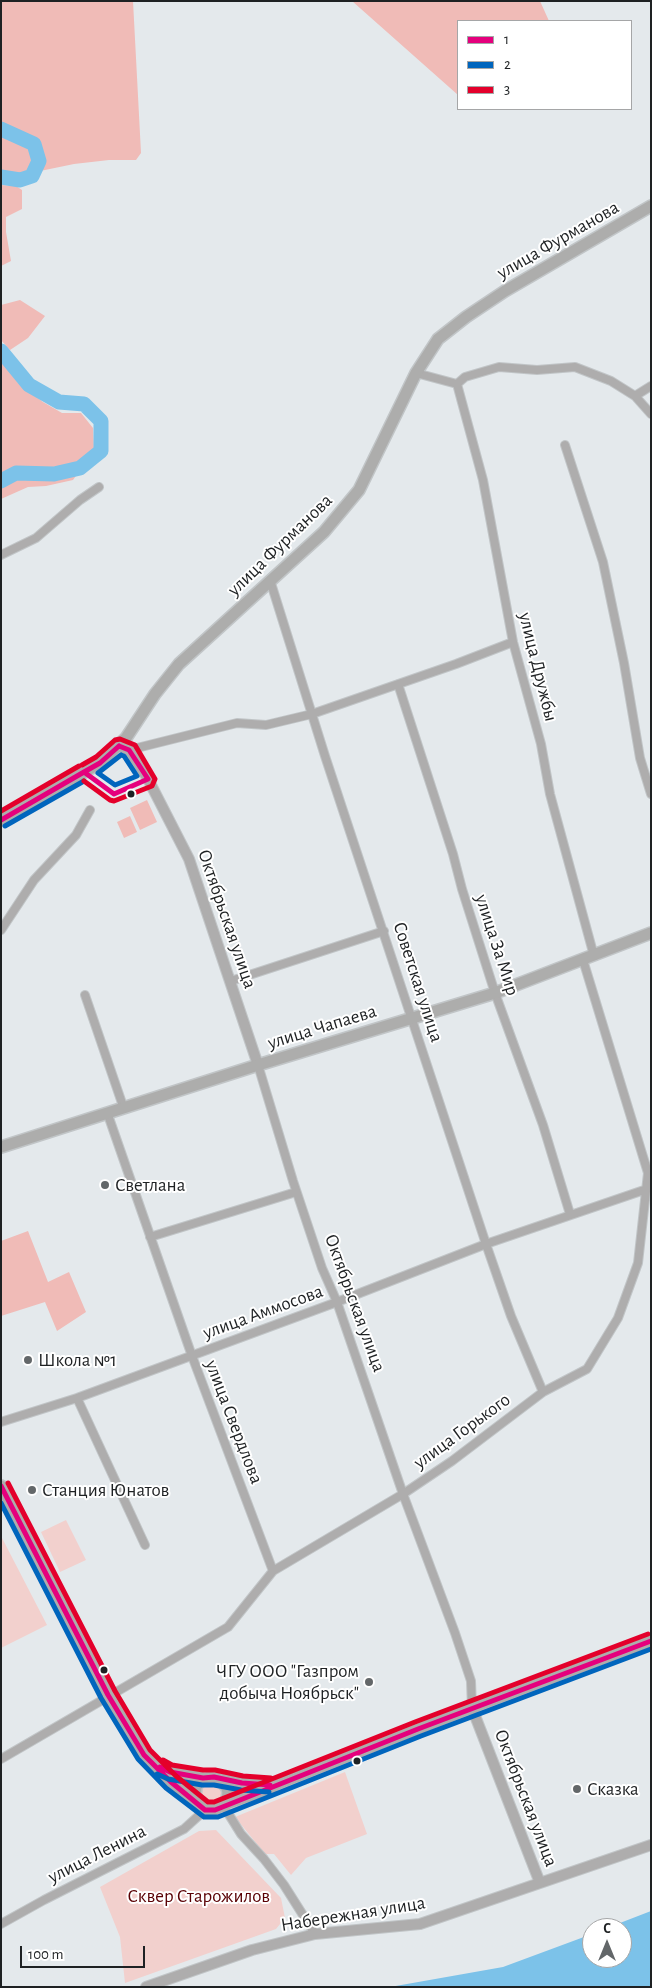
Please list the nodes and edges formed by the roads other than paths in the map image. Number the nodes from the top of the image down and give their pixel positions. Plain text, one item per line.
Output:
1 (651, 206) edge
2 (416, 374) junction
3 (457, 384) junction
4 (651, 386) edge
5 (635, 396) junction
6 (651, 414) edge
7 (565, 445) dead end
8 (99, 487) dead end
9 (1, 555) edge
10 (270, 580) junction
11 (513, 642) junction
12 (398, 684) junction
13 (312, 714) junction
14 (124, 748) junction
15 (651, 794) edge
16 (90, 810) dead end
17 (1, 820) edge
18 (1, 930) edge
19 (384, 931) junction
20 (651, 934) edge
21 (588, 958) junction
22 (231, 981) junction
23 (496, 993) junction
24 (85, 995) dead end
25 (412, 1019) junction
26 (258, 1065) junction
27 (124, 1109) junction
28 (108, 1114) junction
29 (1, 1147) edge
30 (647, 1189) junction
31 (296, 1192) junction
32 (570, 1214) junction
33 (150, 1237) junction
34 (486, 1244) junction
35 (337, 1302) junction
36 (192, 1356) junction
37 (543, 1392) junction
38 (77, 1398) junction
39 (1, 1422) edge
40 (1, 1486) edge
41 (403, 1494) junction
42 (145, 1546) dead end
43 (273, 1571) junction
44 (651, 1641) edge
45 (108, 1695) junction
46 (472, 1708) junction
47 (1, 1759) edge
48 (151, 1762) junction
49 (204, 1778) junction
50 (220, 1779) junction
51 (276, 1785) junction
52 (223, 1805) junction
53 (201, 1806) junction
54 (651, 1845) edge
55 (540, 1883) junction
56 (1, 1924) edge
57 (315, 1934) junction
58 (146, 1987) edge

1 - 2 main road, улица Фурманова
2 - 3 street
2 - 10 main road, улица Фурманова
3 - 5 street
3 - 11 street, улица Дружбы
4 - 5 street
5 - 6 street
7 - 15 street
8 - 9 street
10 - 13 street, Советская улица
10 - 14 main road, улица Фурманова
11 - 12 street
11 - 21 street, улица Дружбы
12 - 13 street
12 - 23 street, улица За Мир
13 - 14 street
13 - 19 street, Советская улица
14 - 17 main road, улица Фурманова
14 - 22 street, Октябрьская улица
16 - 18 street
19 - 22 street
19 - 25 street, Советская улица
20 - 21 main road, улица Чапаева
21 - 23 main road, улица Чапаева
21 - 30 street, улица Горького
22 - 26 street, Октябрьская улица
23 - 25 main road, улица Чапаева
23 - 32 street, улица За Мир
24 - 27 street
25 - 26 main road, улица Чапаева
25 - 34 street, Советская улица
26 - 27 main road, улица Чапаева
26 - 31 street, Октябрьская улица
27 - 28 main road, улица Чапаева
28 - 29 main road, улица Чапаева
28 - 33 street, улица Свердлова
30 - 32 street, улица Аммосова
30 - 37 street, улица Горького
31 - 33 street
31 - 35 street, Октябрьская улица
32 - 34 street, улица Аммосова
33 - 36 street, улица Свердлова
34 - 35 street, улица Аммосова
34 - 37 street, Советская улица
35 - 36 street, улица Аммосова
35 - 41 street, Октябрьская улица
36 - 38 street, улица Аммосова
36 - 43 street, улица Свердлова
37 - 41 street, улица Горького
38 - 39 street, улица Аммосова
38 - 42 street
40 - 45 main road
41 - 43 street, улица Горького
41 - 46 street, Октябрьская улица
43 - 45 street, улица Горького
44 - 46 main road
45 - 47 street, улица Горького
45 - 48 main road
46 - 51 main road
46 - 55 street, Октябрьская улица
48 - 49 main road
48 - 53 main road
49 - 50 main road
49 - 53 main road
50 - 51 main road
50 - 52 main road
51 - 52 main road
52 - 53 main road
52 - 57 street
53 - 56 street, улица Ленина
54 - 55 street, Набережная улица
55 - 57 street, Набережная улица
57 - 58 street, Набережная улица

